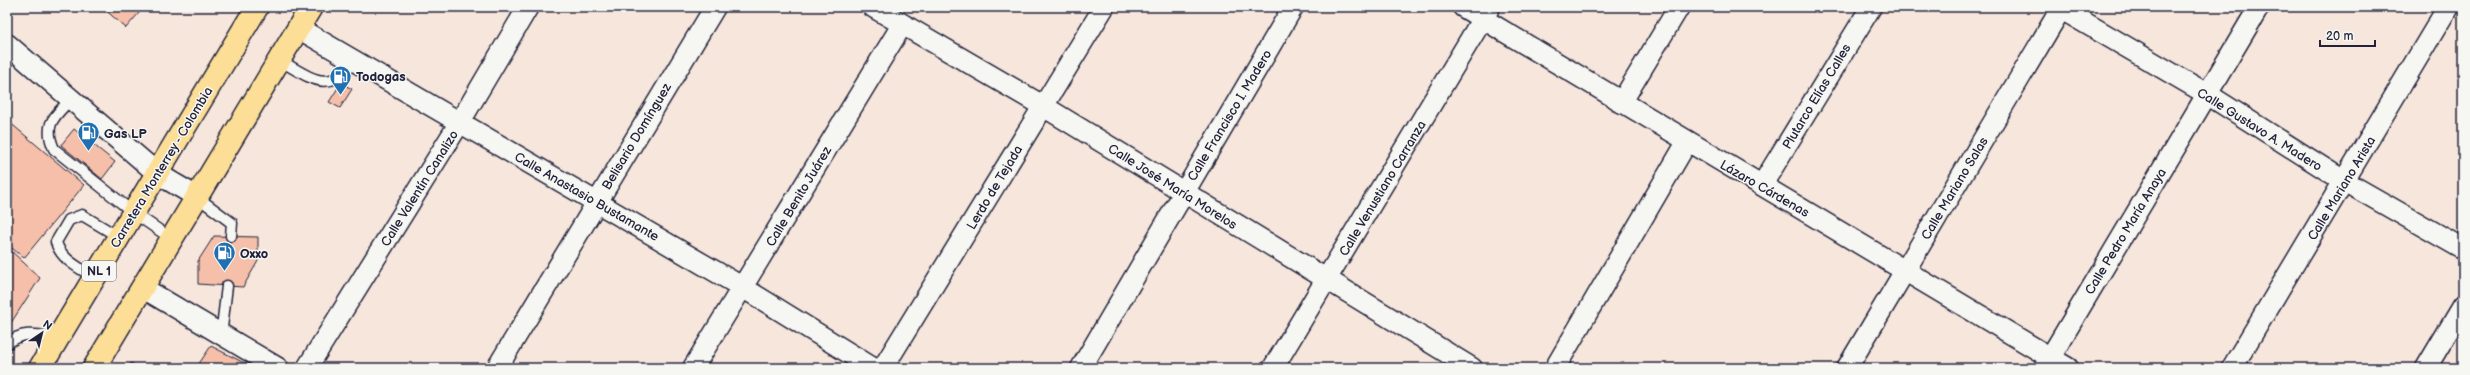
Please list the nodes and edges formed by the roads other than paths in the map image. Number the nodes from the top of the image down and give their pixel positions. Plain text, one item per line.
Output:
1 (256, 7) edge
2 (311, 7) edge
3 (528, 7) edge
4 (715, 7) edge
5 (873, 7) edge
6 (1104, 7) edge
7 (1293, 7) edge
8 (1463, 7) edge
9 (1679, 7) edge
10 (1871, 7) edge
11 (2060, 7) edge
12 (2259, 7) edge
13 (2448, 7) edge
14 (1486, 13) edge
15 (902, 25) junction
16 (298, 28) junction
17 (7, 44) edge
18 (279, 60) junction
19 (353, 61) junction
20 (2207, 94) junction
21 (70, 100) junction
22 (1621, 103) junction
23 (1043, 106) junction
24 (460, 122) junction
25 (1687, 142) junction
26 (158, 174) junction
27 (2344, 181) junction
28 (1762, 186) junction
29 (1183, 193) junction
30 (197, 197) junction
31 (596, 202) junction
32 (134, 213) junction
33 (231, 236) dead end
34 (119, 237) junction
35 (172, 239) junction
36 (2463, 249) edge
37 (1905, 270) junction
38 (95, 278) junction
39 (1326, 280) junction
40 (227, 286) dead end
41 (742, 287) junction
42 (143, 288) junction
43 (2463, 306) edge
44 (221, 336) junction
45 (58, 338) junction
46 (7, 344) edge
47 (2047, 363) edge
48 (40, 368) edge
49 (94, 368) edge
50 (278, 368) edge
51 (307, 368) edge
52 (497, 368) edge
53 (693, 368) edge
54 (873, 368) edge
55 (883, 368) edge
56 (1081, 368) edge
57 (1273, 368) edge
58 (1472, 368) edge
59 (1555, 368) edge
60 (1847, 368) edge
61 (2068, 368) edge
62 (2232, 368) edge
63 (2426, 368) edge

1 - 26 main road, Carretera Monterrey - Colombia / NL 1
2 - 16 main road
3 - 24 street, Calle Valentín Canalizo
4 - 31 street, Belisario Domínguez
5 - 15 street, Calle José María Morelos
6 - 23 street, Lerdo de Tejada
7 - 29 street, Calle Francisco I. Madero
8 - 14 street, Lázaro Cárdenas
9 - 22 street
10 - 28 street, Plutarco Elías Calles
11 - 20 street, Calle Gustavo A. Madero
11 - 37 street, Calle Mariano Salas
12 - 20 street, Calle Pedro María Anaya
13 - 27 street, Calle Mariano Arista
14 - 22 street, Lázaro Cárdenas
14 - 39 street, Calle Venustiano Carranza
15 - 23 street, Calle José María Morelos
15 - 41 street, Calle Benito Juárez
16 - 18 main road
16 - 19 street, Calle Anastasio Bustamante
17 - 21 street
18 - 19 lane
18 - 30 main road
19 - 24 street, Calle Anastasio Bustamante
20 - 27 street, Calle Gustavo A. Madero
20 - 47 street, Calle Pedro María Anaya
21 - 26 street
21 - 32 lane
22 - 25 street, Lázaro Cárdenas
23 - 29 street, Calle José María Morelos
23 - 55 street, Lerdo de Tejada
24 - 31 street, Calle Anastasio Bustamante
24 - 51 street, Calle Valentín Canalizo
25 - 28 street, Lázaro Cárdenas
25 - 59 street
26 - 30 street
26 - 32 main road, Carretera Monterrey - Colombia / NL 1
27 - 36 street, Calle Gustavo A. Madero
27 - 62 street, Calle Mariano Arista
28 - 37 street, Lázaro Cárdenas
29 - 39 street, Calle José María Morelos
29 - 56 street, Calle Francisco I. Madero
30 - 33 lane
30 - 35 main road
31 - 41 street, Calle Anastasio Bustamante
31 - 52 street, Belisario Domínguez
32 - 34 main road, Carretera Monterrey - Colombia / NL 1
32 - 35 lane
34 - 38 main road, Carretera Monterrey - Colombia / NL 1
34 - 38 lane
35 - 42 main road
37 - 47 street, Lázaro Cárdenas
37 - 60 street, Calle Mariano Salas
38 - 45 main road, Carretera Monterrey - Colombia / NL 1
39 - 57 street, Calle Venustiano Carranza
39 - 58 street, Calle José María Morelos
40 - 44 lane
41 - 53 street, Calle Benito Juárez
41 - 54 street, Calle Anastasio Bustamante
42 - 44 street
42 - 49 main road
43 - 63 street
44 - 50 street
45 - 46 lane
45 - 48 main road, Carretera Monterrey - Colombia / NL 1
47 - 61 street, Lázaro Cárdenas

